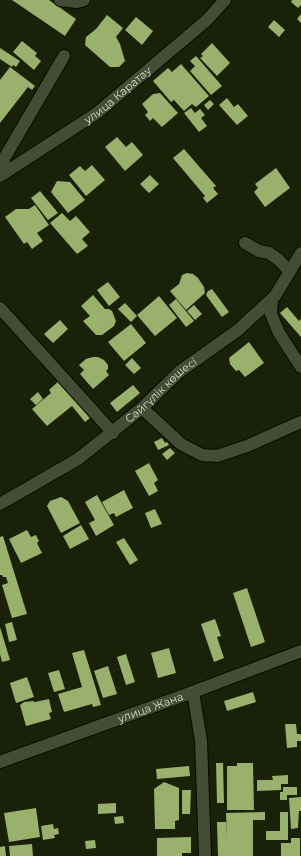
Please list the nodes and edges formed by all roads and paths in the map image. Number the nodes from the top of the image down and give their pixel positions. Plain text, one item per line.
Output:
1 (60, 0) edge
2 (84, 0) edge
3 (225, 0) edge
4 (64, 56) dead end
5 (0, 170) edge
6 (0, 176) edge
7 (245, 243) dead end
8 (301, 253) edge
9 (289, 271) junction
10 (272, 299) junction
11 (0, 308) edge
12 (301, 367) edge
13 (142, 408) junction
14 (301, 422) edge
15 (113, 433) junction
16 (0, 504) edge
17 (301, 651) edge
18 (193, 692) junction
19 (0, 762) edge
20 (205, 856) edge

1 - 2 street
3 - 6 street, улица Каратау
4 - 5 street
7 - 9 street
8 - 9 street, Сәйгүлік көшесі
9 - 10 street, Сәйгүлік көшесі
10 - 12 street
10 - 13 street, Сәйгүлік көшесі
11 - 15 street
13 - 14 street
13 - 15 street, Сәйгүлік көшесі
15 - 16 street, Сәйгүлік көшесі
17 - 18 street, улица Жана
18 - 19 street, улица Жана
18 - 20 street

